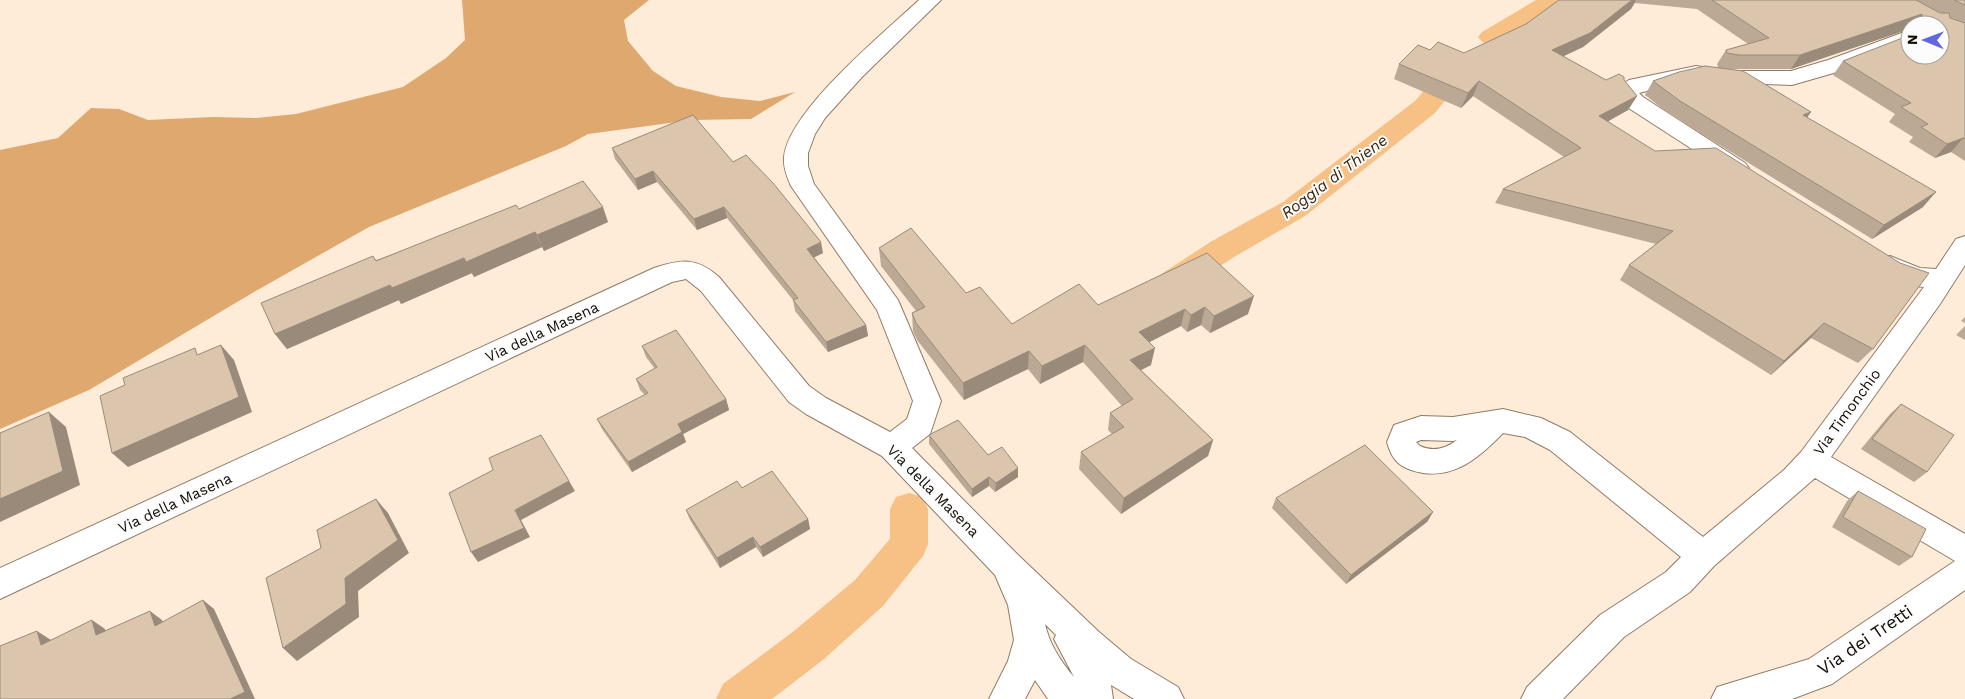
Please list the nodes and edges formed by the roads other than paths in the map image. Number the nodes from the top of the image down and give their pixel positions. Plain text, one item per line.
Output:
1 (931, 0) edge
2 (1900, 40) edge
3 (1755, 180) edge
4 (1965, 245) edge
5 (1871, 253) edge
6 (1943, 279) junction
7 (1494, 423) dead end
8 (892, 447) junction
9 (1812, 462) junction
10 (1965, 551) edge
11 (1703, 556) junction
12 (1006, 564) junction
13 (1965, 572) edge
14 (0, 584) edge
15 (1048, 604) junction
16 (1032, 640) junction
17 (1007, 699) edge
18 (1070, 699) edge
19 (1095, 699) edge
20 (1166, 699) edge
21 (1539, 699) edge
22 (1729, 699) edge

1 - 8 street
2 - 3 street
4 - 6 street, Via Timonchio
5 - 6 street
6 - 9 street, Via Timonchio
7 - 11 street
8 - 12 street, Via della Masena
8 - 14 street, Via della Masena
9 - 10 street
9 - 11 street, Via Timonchio
11 - 21 street, Via Timonchio
12 - 15 street, Via della Masena
12 - 16 street, Via della Masena
13 - 22 street, Via dei Tretti
15 - 19 street, Via della Masena
15 - 20 street, Via della Masena
16 - 17 street, Via della Masena
16 - 18 street, Via della Masena

